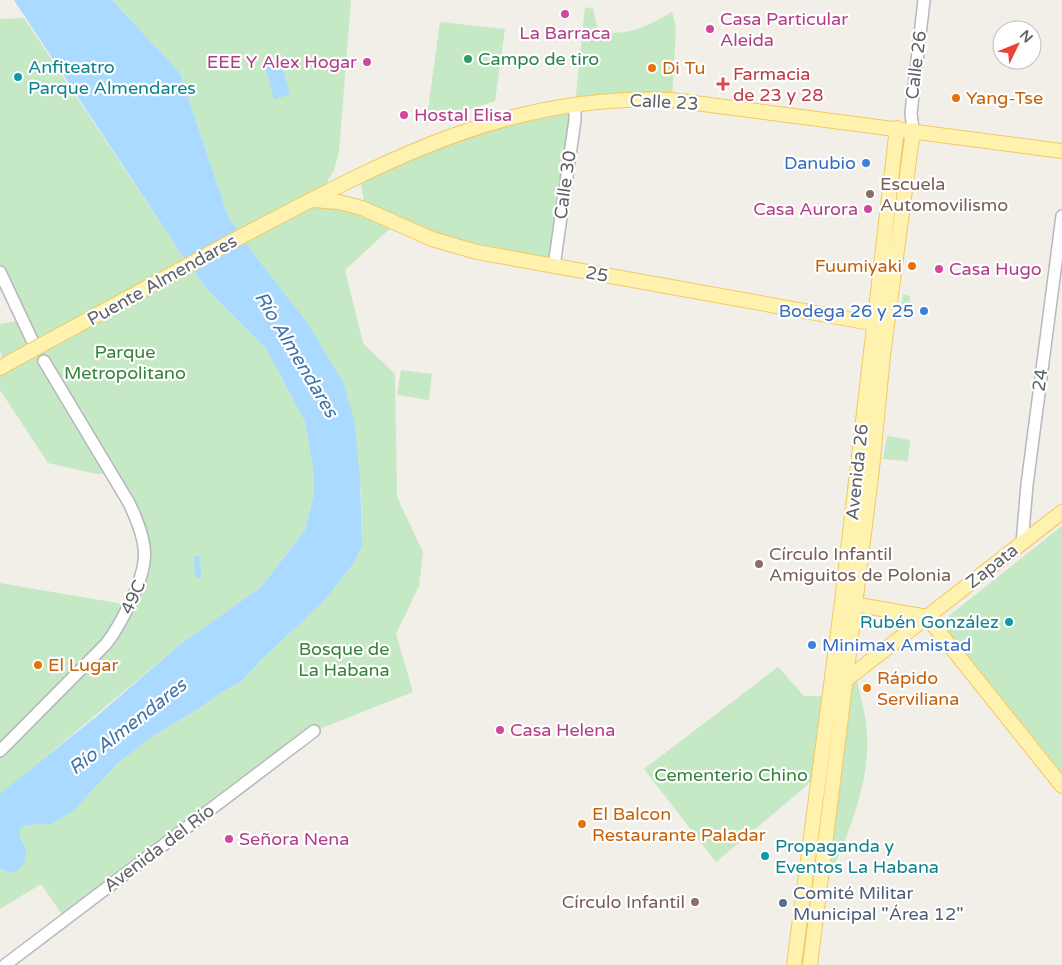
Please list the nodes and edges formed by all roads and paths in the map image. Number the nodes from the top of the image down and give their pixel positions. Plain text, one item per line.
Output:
1 (924, 0) edge
2 (575, 104) junction
3 (897, 128) junction
4 (913, 130) junction
5 (1062, 151) edge
6 (312, 200) junction
7 (887, 209) junction
8 (285, 212) joint
9 (1062, 216) edge
10 (898, 236) junction
11 (554, 266) junction
12 (0, 272) edge
13 (878, 280) junction
14 (873, 324) junction
15 (888, 326) junction
16 (32, 340) dead end
17 (44, 361) dead end
18 (6, 364) edge
19 (1062, 512) edge
20 (1022, 543) junction
21 (849, 604) junction
22 (927, 618) junction
23 (845, 680) junction
24 (829, 696) junction
25 (314, 731) dead end
26 (0, 751) edge
27 (1062, 786) edge
28 (5, 965) edge
29 (794, 965) edge
30 (810, 965) edge

1 - 4 street, Calle 26
2 - 3 main road, Calle 23
2 - 6 main road, Calle 23
2 - 11 street, Calle 30
3 - 4 main road, Calle 23
3 - 7 main road, Avenida 26
4 - 5 main road, Calle 23
4 - 10 main road, Avenida 26
6 - 8 main road, Calle 23
6 - 11 main road, 25
7 - 10 main road
7 - 13 main road, Avenida 26
8 - 18 main road, Puente Almendares, bridge
9 - 20 street, 24
10 - 15 main road, Avenida 26
11 - 14 main road, 25
12 - 16 street
13 - 14 main road, Avenida 26
13 - 15 main road
14 - 15 main road, 25
14 - 21 main road, Avenida 26
15 - 21 main road, Avenida 26
17 - 26 street, 49C
19 - 20 main road, Zapata
20 - 22 main road, Zapata
21 - 22 main road
21 - 23 main road, Avenida 26
21 - 24 main road, Avenida 26
22 - 23 main road, Zapata
22 - 27 main road
23 - 24 main road, Zapata
23 - 30 main road, Avenida 26
24 - 29 main road, Avenida 26
25 - 28 street, Avenida del Río

